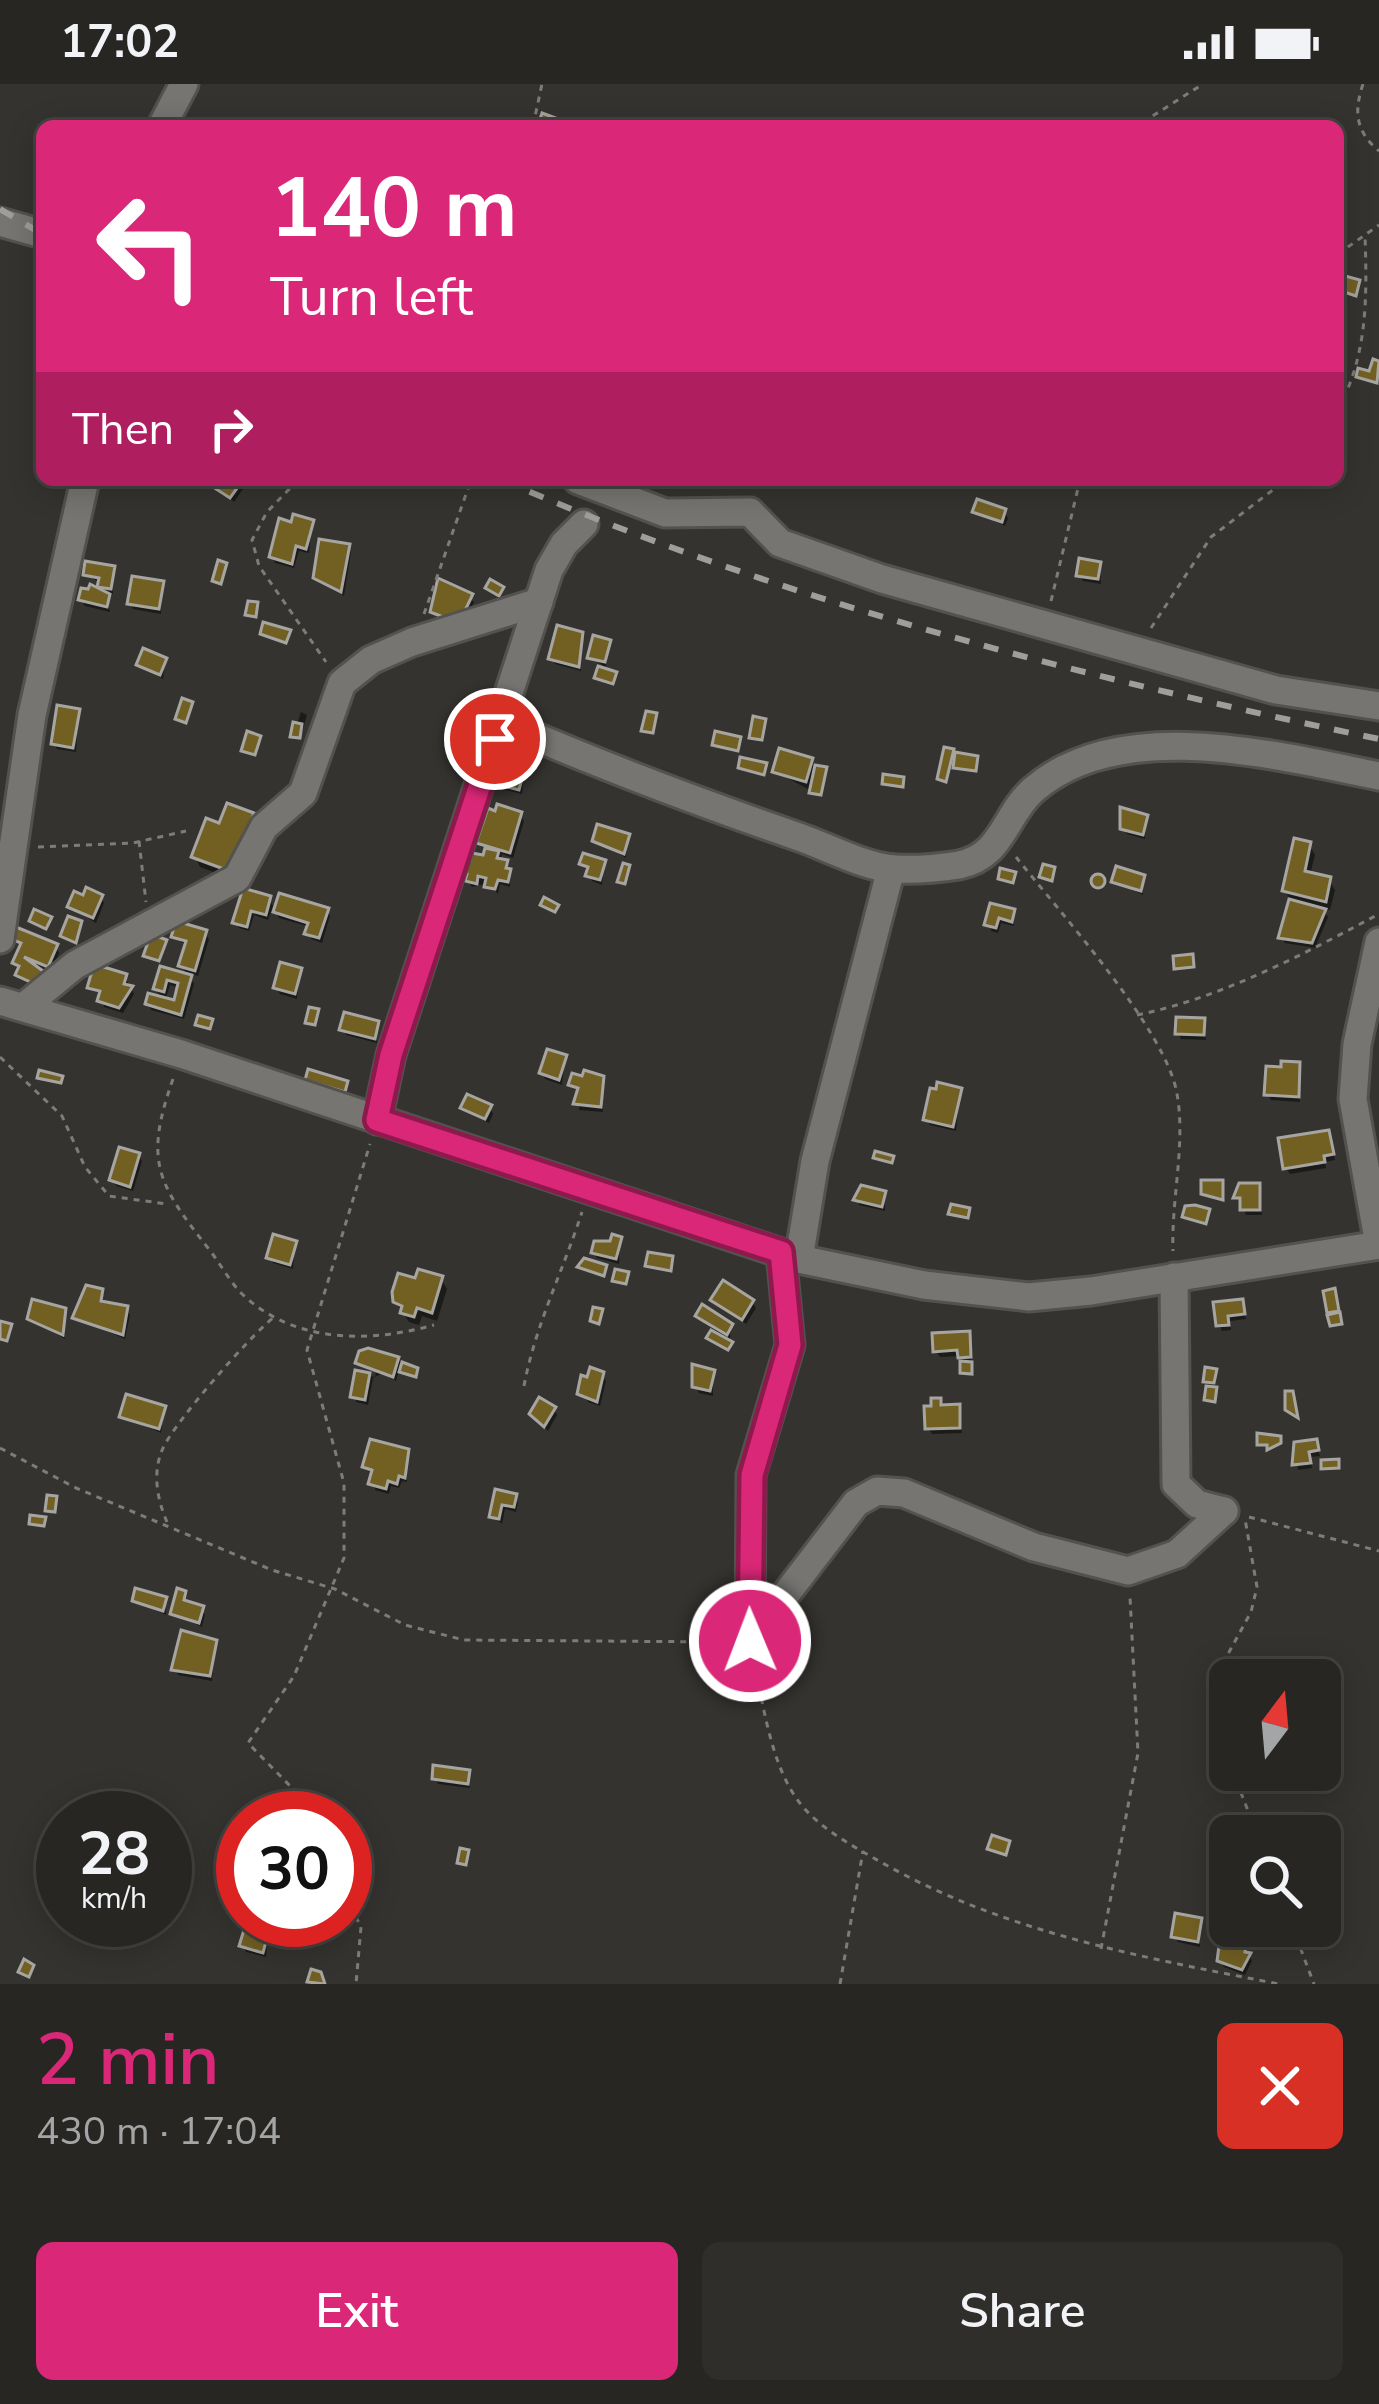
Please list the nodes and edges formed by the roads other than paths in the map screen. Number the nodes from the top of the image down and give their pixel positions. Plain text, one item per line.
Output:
1 (184, 84) edge
2 (165, 120) edge
3 (0, 222) edge
4 (36, 232) edge
5 (84, 486) edge
6 (594, 486) edge
7 (584, 524) dead end
8 (539, 602) junction
9 (1379, 706) edge
10 (501, 722) junction
11 (1379, 776) edge
12 (891, 869) junction
13 (0, 939) edge
14 (1379, 942) edge
15 (12, 1003) edge
16 (377, 1120) junction
17 (1379, 1245) edge
18 (790, 1256) junction
19 (1174, 1277) junction

1 - 2 street
3 - 4 street
5 - 13 street
6 - 9 street
7 - 8 street
8 - 10 street
8 - 15 street
10 - 12 street
10 - 16 street
11 - 12 street
12 - 18 street
14 - 17 street
15 - 16 street
16 - 18 street
17 - 19 street
18 - 19 street
18 - 19 street

